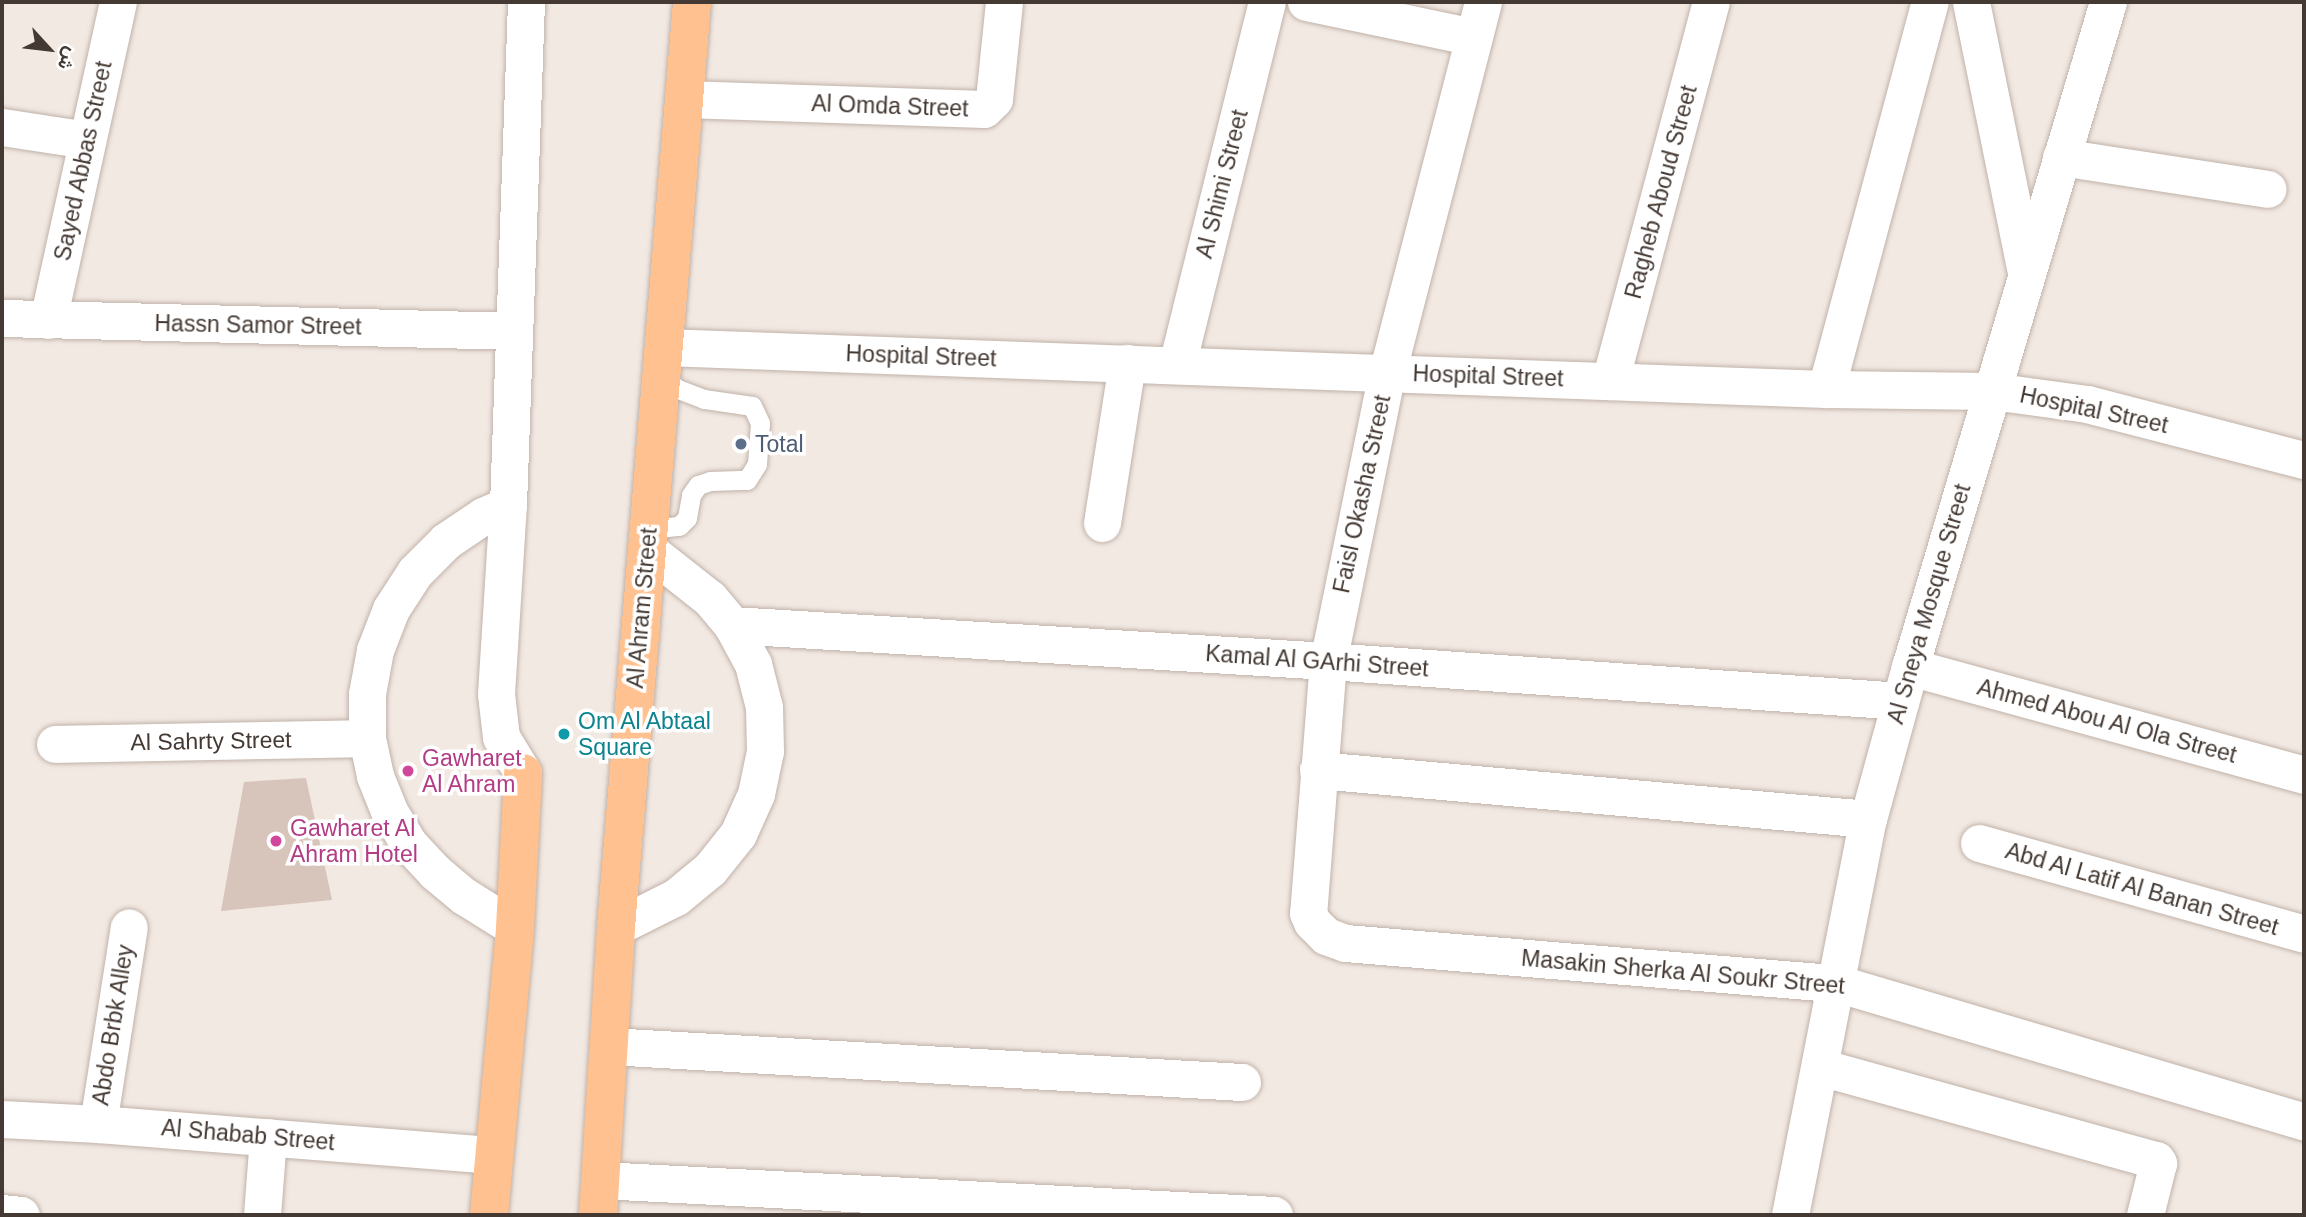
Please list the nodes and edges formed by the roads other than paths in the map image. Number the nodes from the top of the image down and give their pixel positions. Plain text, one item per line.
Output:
1 (118, 2) edge
2 (526, 2) edge
3 (692, 2) edge
4 (1004, 2) edge
5 (1267, 2) edge
6 (1306, 2) edge
7 (1483, 2) edge
8 (1711, 2) edge
9 (1930, 2) edge
10 (1971, 2) edge
11 (2108, 2) edge
12 (1473, 37) junction
13 (684, 99) junction
14 (2, 127) edge
15 (87, 140) junction
16 (2061, 157) junction
17 (2268, 189) dead end
18 (2027, 274) junction
19 (2, 318) edge
20 (48, 320) junction
21 (514, 331) junction
22 (662, 361) junction
23 (1126, 363) junction
24 (1177, 365) junction
25 (1387, 372) junction
26 (1610, 382) junction
27 (1826, 389) junction
28 (1992, 391) junction
29 (2304, 460) edge
30 (508, 505) junction
31 (1102, 523) dead end
32 (648, 539) junction
33 (732, 625) junction
34 (1328, 661) junction
35 (1905, 684) junction
36 (367, 738) junction
37 (55, 744) dead end
38 (1318, 770) junction
39 (523, 773) joint
40 (2304, 775) edge
41 (1868, 819) junction
42 (1979, 843) dead end
43 (1308, 913) joint
44 (129, 927) dead end
45 (616, 927) junction
46 (515, 928) junction
47 (2304, 934) edge
48 (1836, 983) junction
49 (608, 1046) junction
50 (1820, 1067) junction
51 (1242, 1082) dead end
52 (2, 1119) edge
53 (2304, 1122) edge
54 (98, 1124) junction
55 (268, 1137) junction
56 (494, 1155) junction
57 (599, 1198) edge
58 (2, 1213) edge
59 (21, 1215) edge
60 (262, 1215) edge
61 (489, 1215) edge
62 (1274, 1215) edge
63 (1790, 1215) edge
64 (2145, 1215) edge

1 - 15 street, Sayed Abbas Street
2 - 21 street
3 - 13 main road, Al Ahram Street
4 - 13 street, Al Omda Street
5 - 24 street, Al Shimi Street
6 - 12 street
7 - 12 street, Faisl Okasha Street
8 - 26 street, Ragheb Aboud Street
9 - 27 street
10 - 18 street
11 - 16 street, Al Sneya Mosque Street
12 - 25 street, Faisl Okasha Street
13 - 22 main road, Al Ahram Street
14 - 15 street
15 - 20 street, Sayed Abbas Street
16 - 17 street
16 - 18 street, Al Sneya Mosque Street
18 - 28 street, Al Sneya Mosque Street
19 - 20 street, Hassn Samor Street
20 - 21 street, Hassn Samor Street
21 - 30 street
22 - 23 street, Hospital Street
22 - 32 main road, Al Ahram Street
22 - 32 lane
23 - 24 street, Hospital Street
23 - 31 street
24 - 25 street, Hospital Street
25 - 26 street, Hospital Street
25 - 34 street, Faisl Okasha Street
26 - 27 street, Hospital Street
27 - 28 street, Hospital Street
28 - 29 street, Hospital Street
28 - 35 street, Al Sneya Mosque Street
30 - 36 street
30 - 39 street
32 - 33 street
32 - 45 main road, Al Ahram Street
33 - 34 street, Kamal Al GArhi Street
33 - 45 street
34 - 35 street, Kamal Al GArhi Street
34 - 38 street, Faisl Okasha Street
35 - 40 street, Ahmed Abou Al Ola Street
35 - 41 street, Al Sneya Mosque Street
36 - 37 street, Al Sahrty Street
36 - 46 street
38 - 41 street
38 - 43 street, Faisl Okasha Street
39 - 46 main road
41 - 48 street, Al Sneya Mosque Street
42 - 47 street, Abd Al Latif Al Banan Street
43 - 48 street, Masakin Sherka Al Soukr Street
44 - 54 street, Abdo Brbk Alley
45 - 49 main road, Al Ahram Street
46 - 56 main road
48 - 50 street, Al Sneya Mosque Street
48 - 53 street, Masakin Sherka Al Soukr Street
49 - 51 street
49 - 57 main road, Al Ahram Street
50 - 63 street, Al Sneya Mosque Street
50 - 64 street
52 - 54 street, Al Shabab Street
54 - 55 street, Al Shabab Street
55 - 56 street, Al Shabab Street
55 - 60 street
56 - 61 main road
57 - 62 street
58 - 59 street

